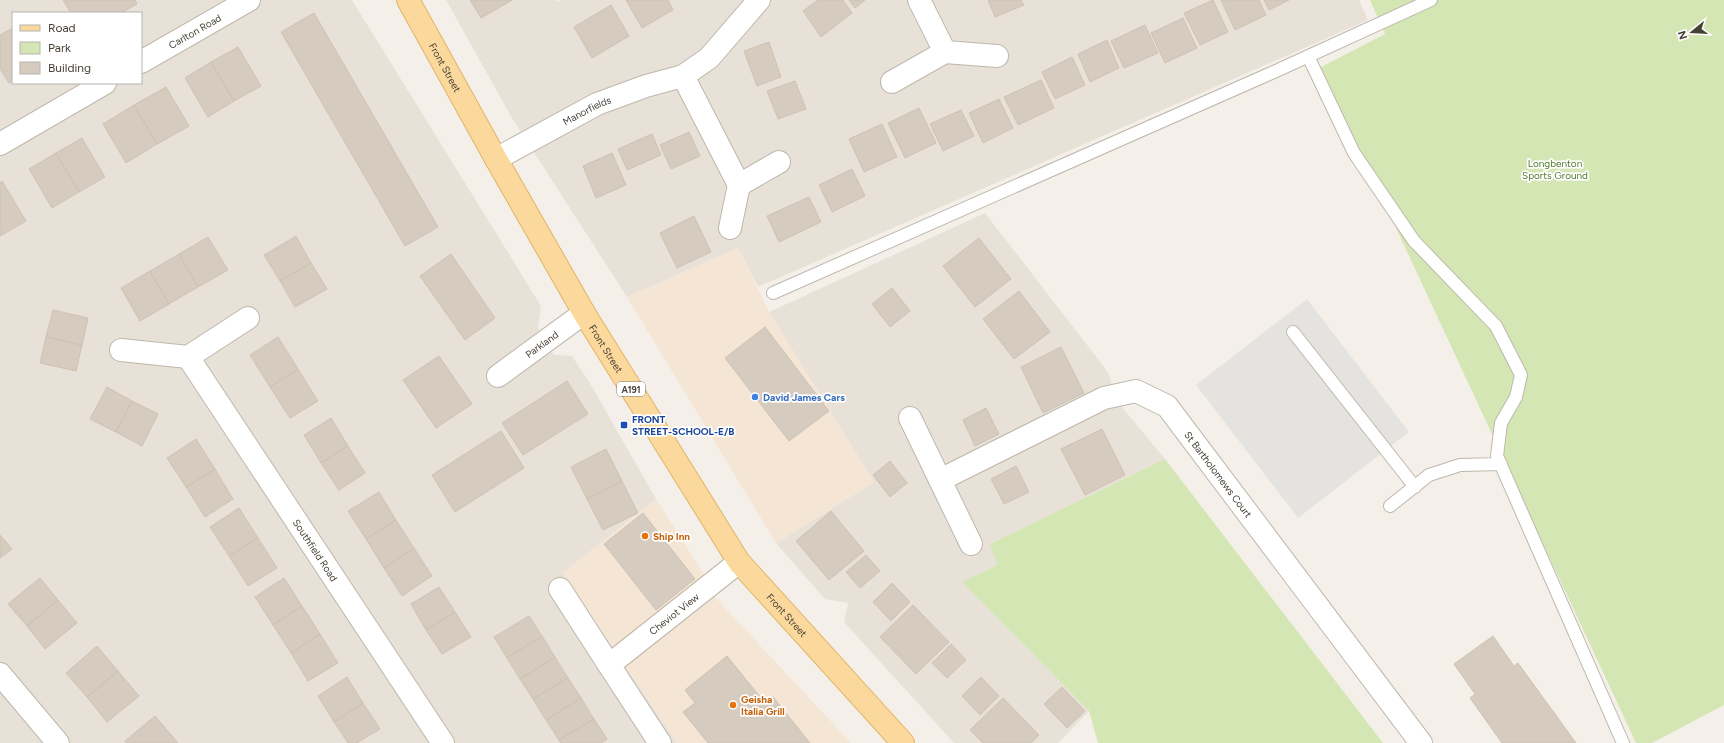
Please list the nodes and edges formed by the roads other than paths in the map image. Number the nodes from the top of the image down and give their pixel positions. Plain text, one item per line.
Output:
1 (249, 0) edge
2 (408, 0) edge
3 (759, 0) edge
4 (919, 0) edge
5 (1431, 0) edge
6 (945, 52) junction
7 (997, 56) dead end
8 (1308, 56) junction
9 (142, 61) edge
10 (683, 76) junction
11 (892, 82) dead end
12 (103, 84) edge
13 (0, 144) edge
14 (496, 159) junction
15 (779, 162) dead end
16 (739, 185) junction
17 (730, 228) dead end
18 (773, 293) dead end
19 (584, 313) junction
20 (248, 318) dead end
21 (1293, 332) dead end
22 (121, 350) dead end
23 (188, 357) junction
24 (498, 376) dead end
25 (910, 418) dead end
26 (1501, 464) junction
27 (940, 480) junction
28 (1415, 487) junction
29 (1390, 506) dead end
30 (971, 544) dead end
31 (739, 562) junction
32 (560, 589) dead end
33 (609, 665) junction
34 (0, 674) edge
35 (58, 743) edge
36 (442, 743) edge
37 (660, 743) edge
38 (903, 743) edge
39 (1421, 743) edge
40 (1624, 743) edge

1 - 9 street, Carlton Road
2 - 14 main road, Front Street / A191
3 - 10 street, Manorfields
4 - 6 street
5 - 8 lane
6 - 7 street
6 - 11 street
8 - 18 lane
8 - 26 lane
10 - 14 street, Manorfields
10 - 16 street
12 - 13 street
14 - 19 main road, Front Street / A191
15 - 16 street
16 - 17 street
19 - 24 street, Parkland
19 - 31 main road, Front Street / A191
20 - 23 street
21 - 28 lane
22 - 23 street
23 - 36 street, Southfield Road
25 - 27 street
26 - 28 lane
26 - 40 lane
27 - 30 street
27 - 39 street, St Bartholomews Court
28 - 29 lane
31 - 33 street, Cheviot View
31 - 38 main road, Front Street / A191
32 - 33 street
33 - 37 street
34 - 35 street

